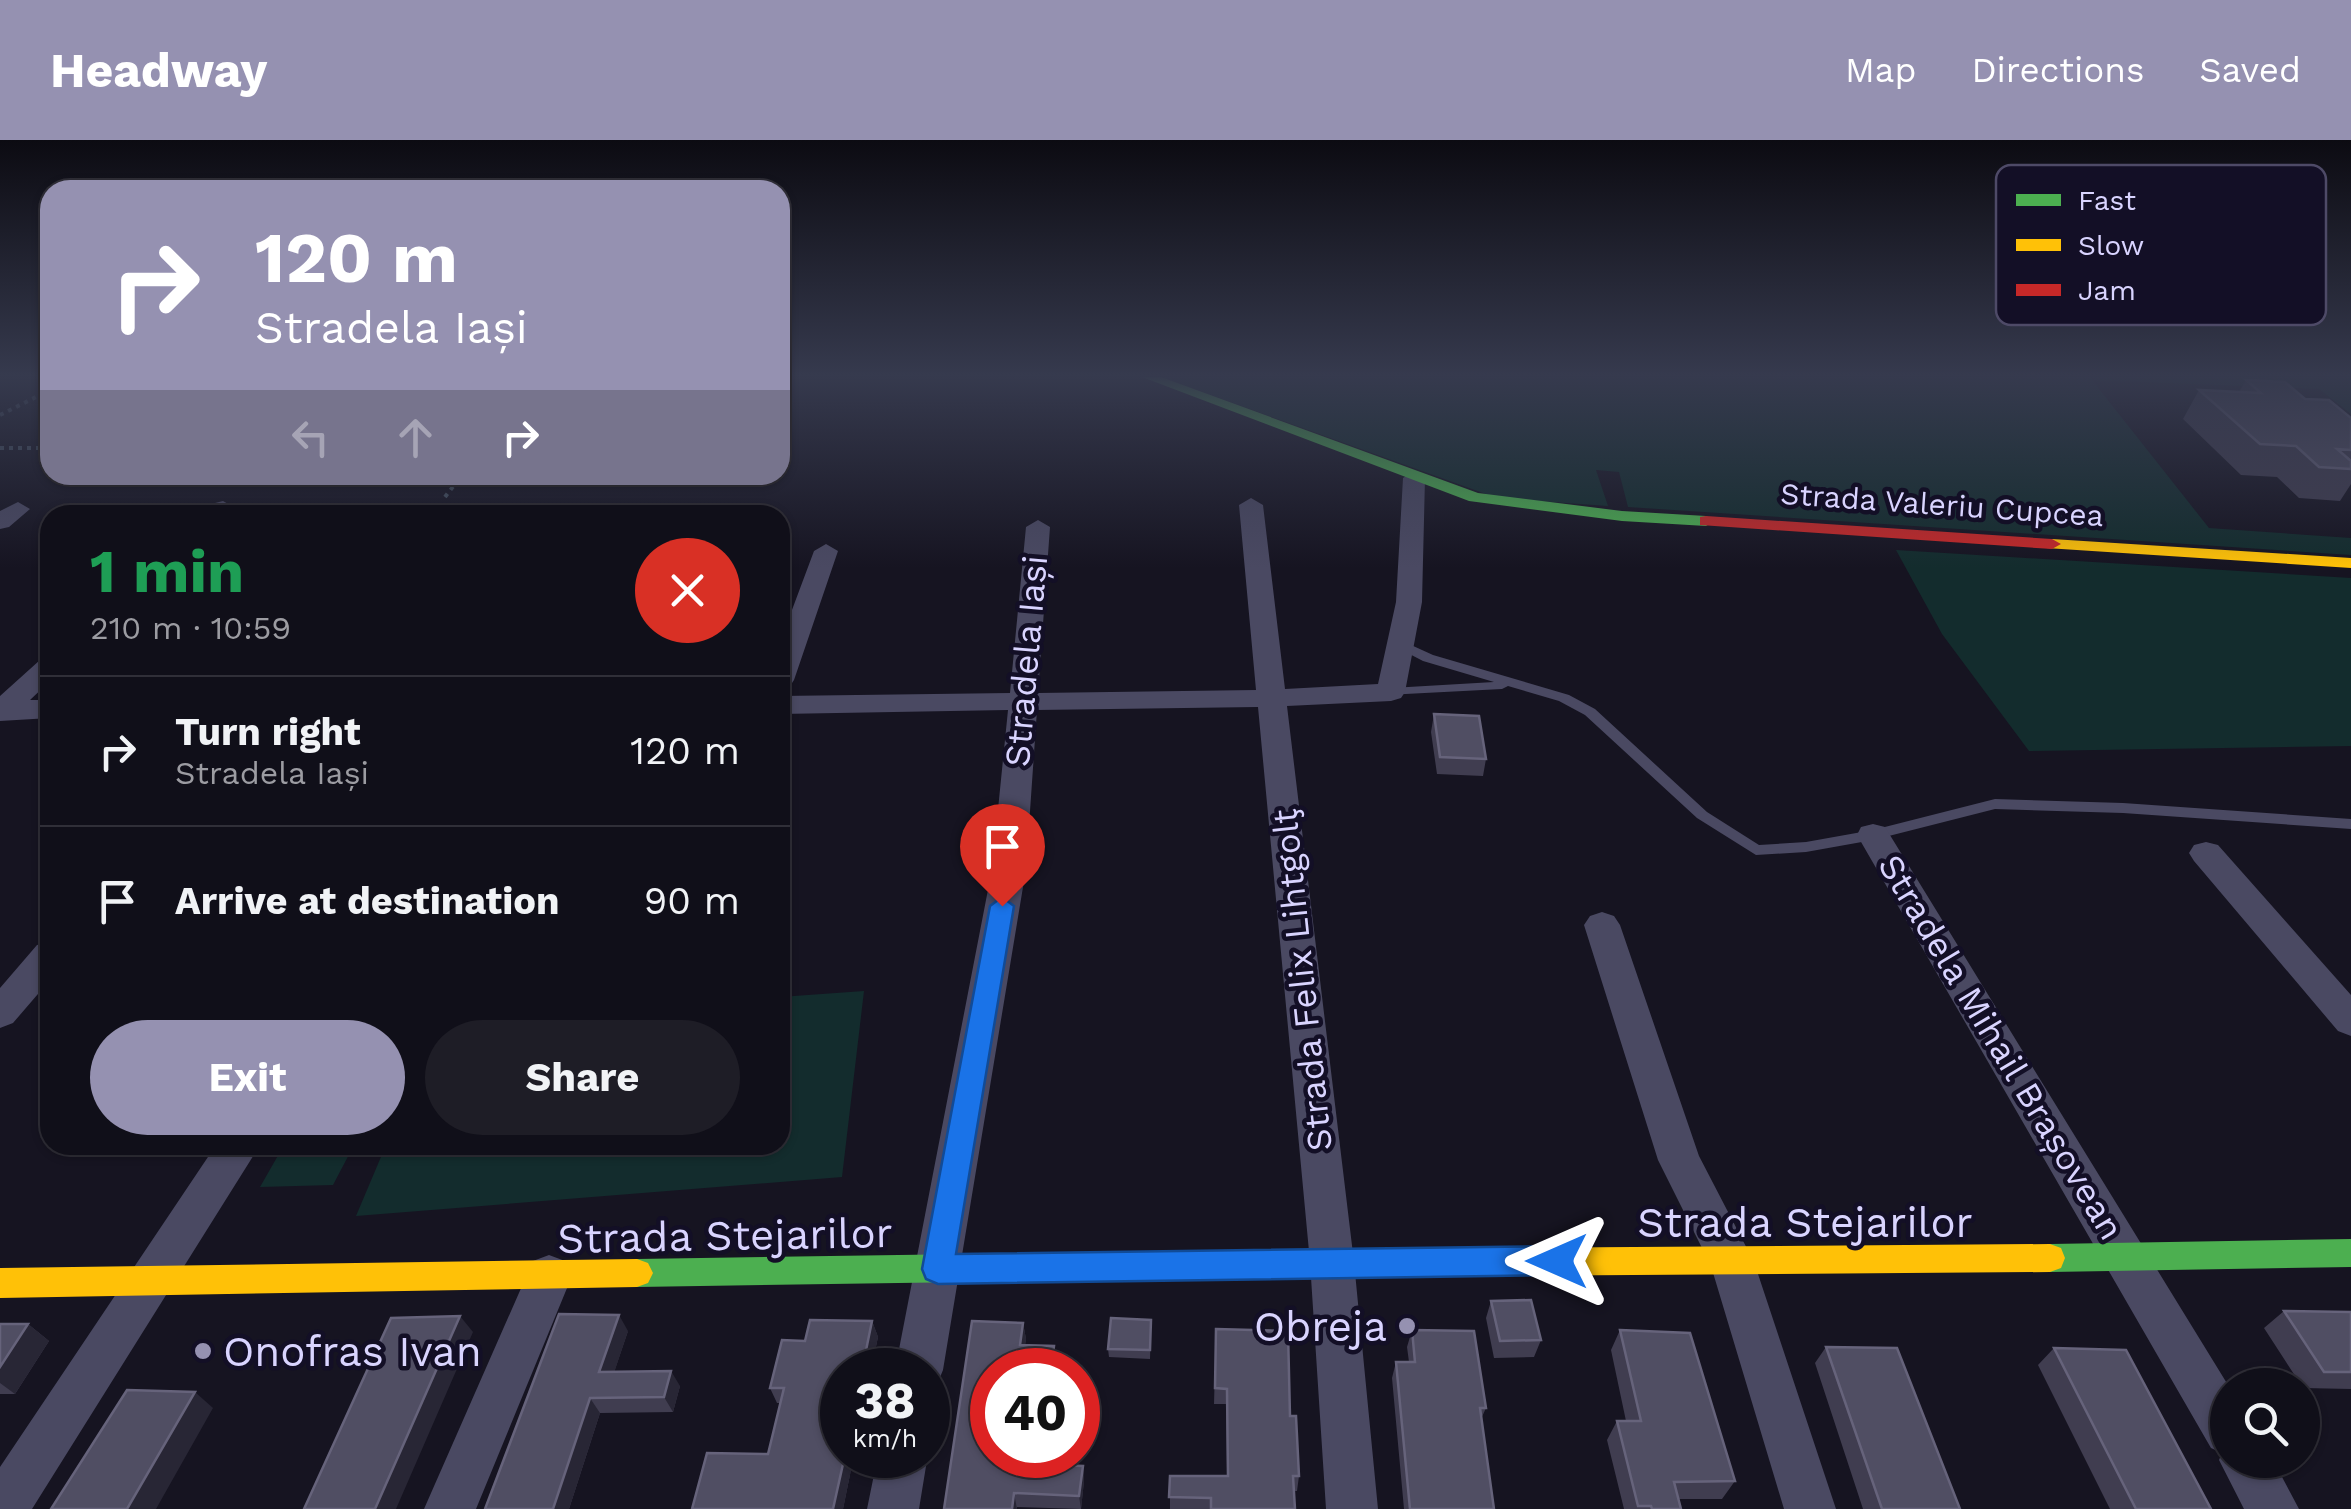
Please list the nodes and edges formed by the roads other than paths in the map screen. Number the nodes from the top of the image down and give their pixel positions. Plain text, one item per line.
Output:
1 (1316, 441) edge
2 (1414, 478) junction
3 (1251, 505) dead end
4 (1038, 527) dead end
5 (826, 551) dead end
6 (2351, 563) edge
7 (1400, 644) junction
8 (790, 652) edge
9 (40, 675) edge
10 (1516, 685) junction
11 (1391, 692) junction
12 (1272, 698) junction
13 (1023, 702) junction
14 (790, 705) edge
15 (40, 709) edge
16 (1, 710) edge
17 (2351, 824) edge
18 (1873, 835) junction
19 (2206, 853) dead end
20 (1602, 925) dead end
21 (40, 966) edge
22 (0, 1012) edge
23 (2351, 1021) edge
24 (232, 1155) edge
25 (2351, 1253) edge
26 (2128, 1258) junction
27 (1332, 1262) junction
28 (1732, 1262) junction
29 (938, 1269) junction
30 (549, 1276) junction
31 (153, 1281) junction
32 (0, 1283) edge
33 (923, 1348) edge
34 (2210, 1400) edge
35 (899, 1478) edge
36 (2254, 1478) edge
37 (2, 1509) edge
38 (450, 1509) edge
39 (893, 1509) edge
40 (1352, 1509) edge
41 (1810, 1509) edge
42 (2272, 1509) edge

1 - 2 street, Strada Valeriu Cupcea
2 - 6 street, Strada Valeriu Cupcea
2 - 7 street
3 - 12 street, Strada Felix Lihtgolţ
4 - 13 street, Stradela Iași
5 - 8 street
7 - 10 lane
7 - 11 street
9 - 16 street
10 - 11 lane
10 - 18 lane
11 - 12 street
12 - 13 street
12 - 27 street, Strada Felix Lihtgolţ
13 - 14 street
13 - 29 street, Stradela Iași
15 - 16 street
17 - 18 lane
18 - 26 street, Stradela Mihail Brașovean
19 - 23 street
20 - 28 street
21 - 22 street
24 - 31 street
25 - 26 street, Strada Stejarilor
26 - 28 street, Strada Stejarilor
26 - 34 street, Stradela Mihail Brașovean
27 - 28 street, Strada Stejarilor
27 - 29 street, Strada Stejarilor
27 - 40 street, Strada Felix Lihtgolţ
28 - 41 street
29 - 30 street, Strada Stejarilor
29 - 33 street, Stradela Iași
30 - 31 street, Strada Stejarilor
30 - 38 street
31 - 32 street, Strada Stejarilor
31 - 37 street
35 - 39 street
36 - 42 street

